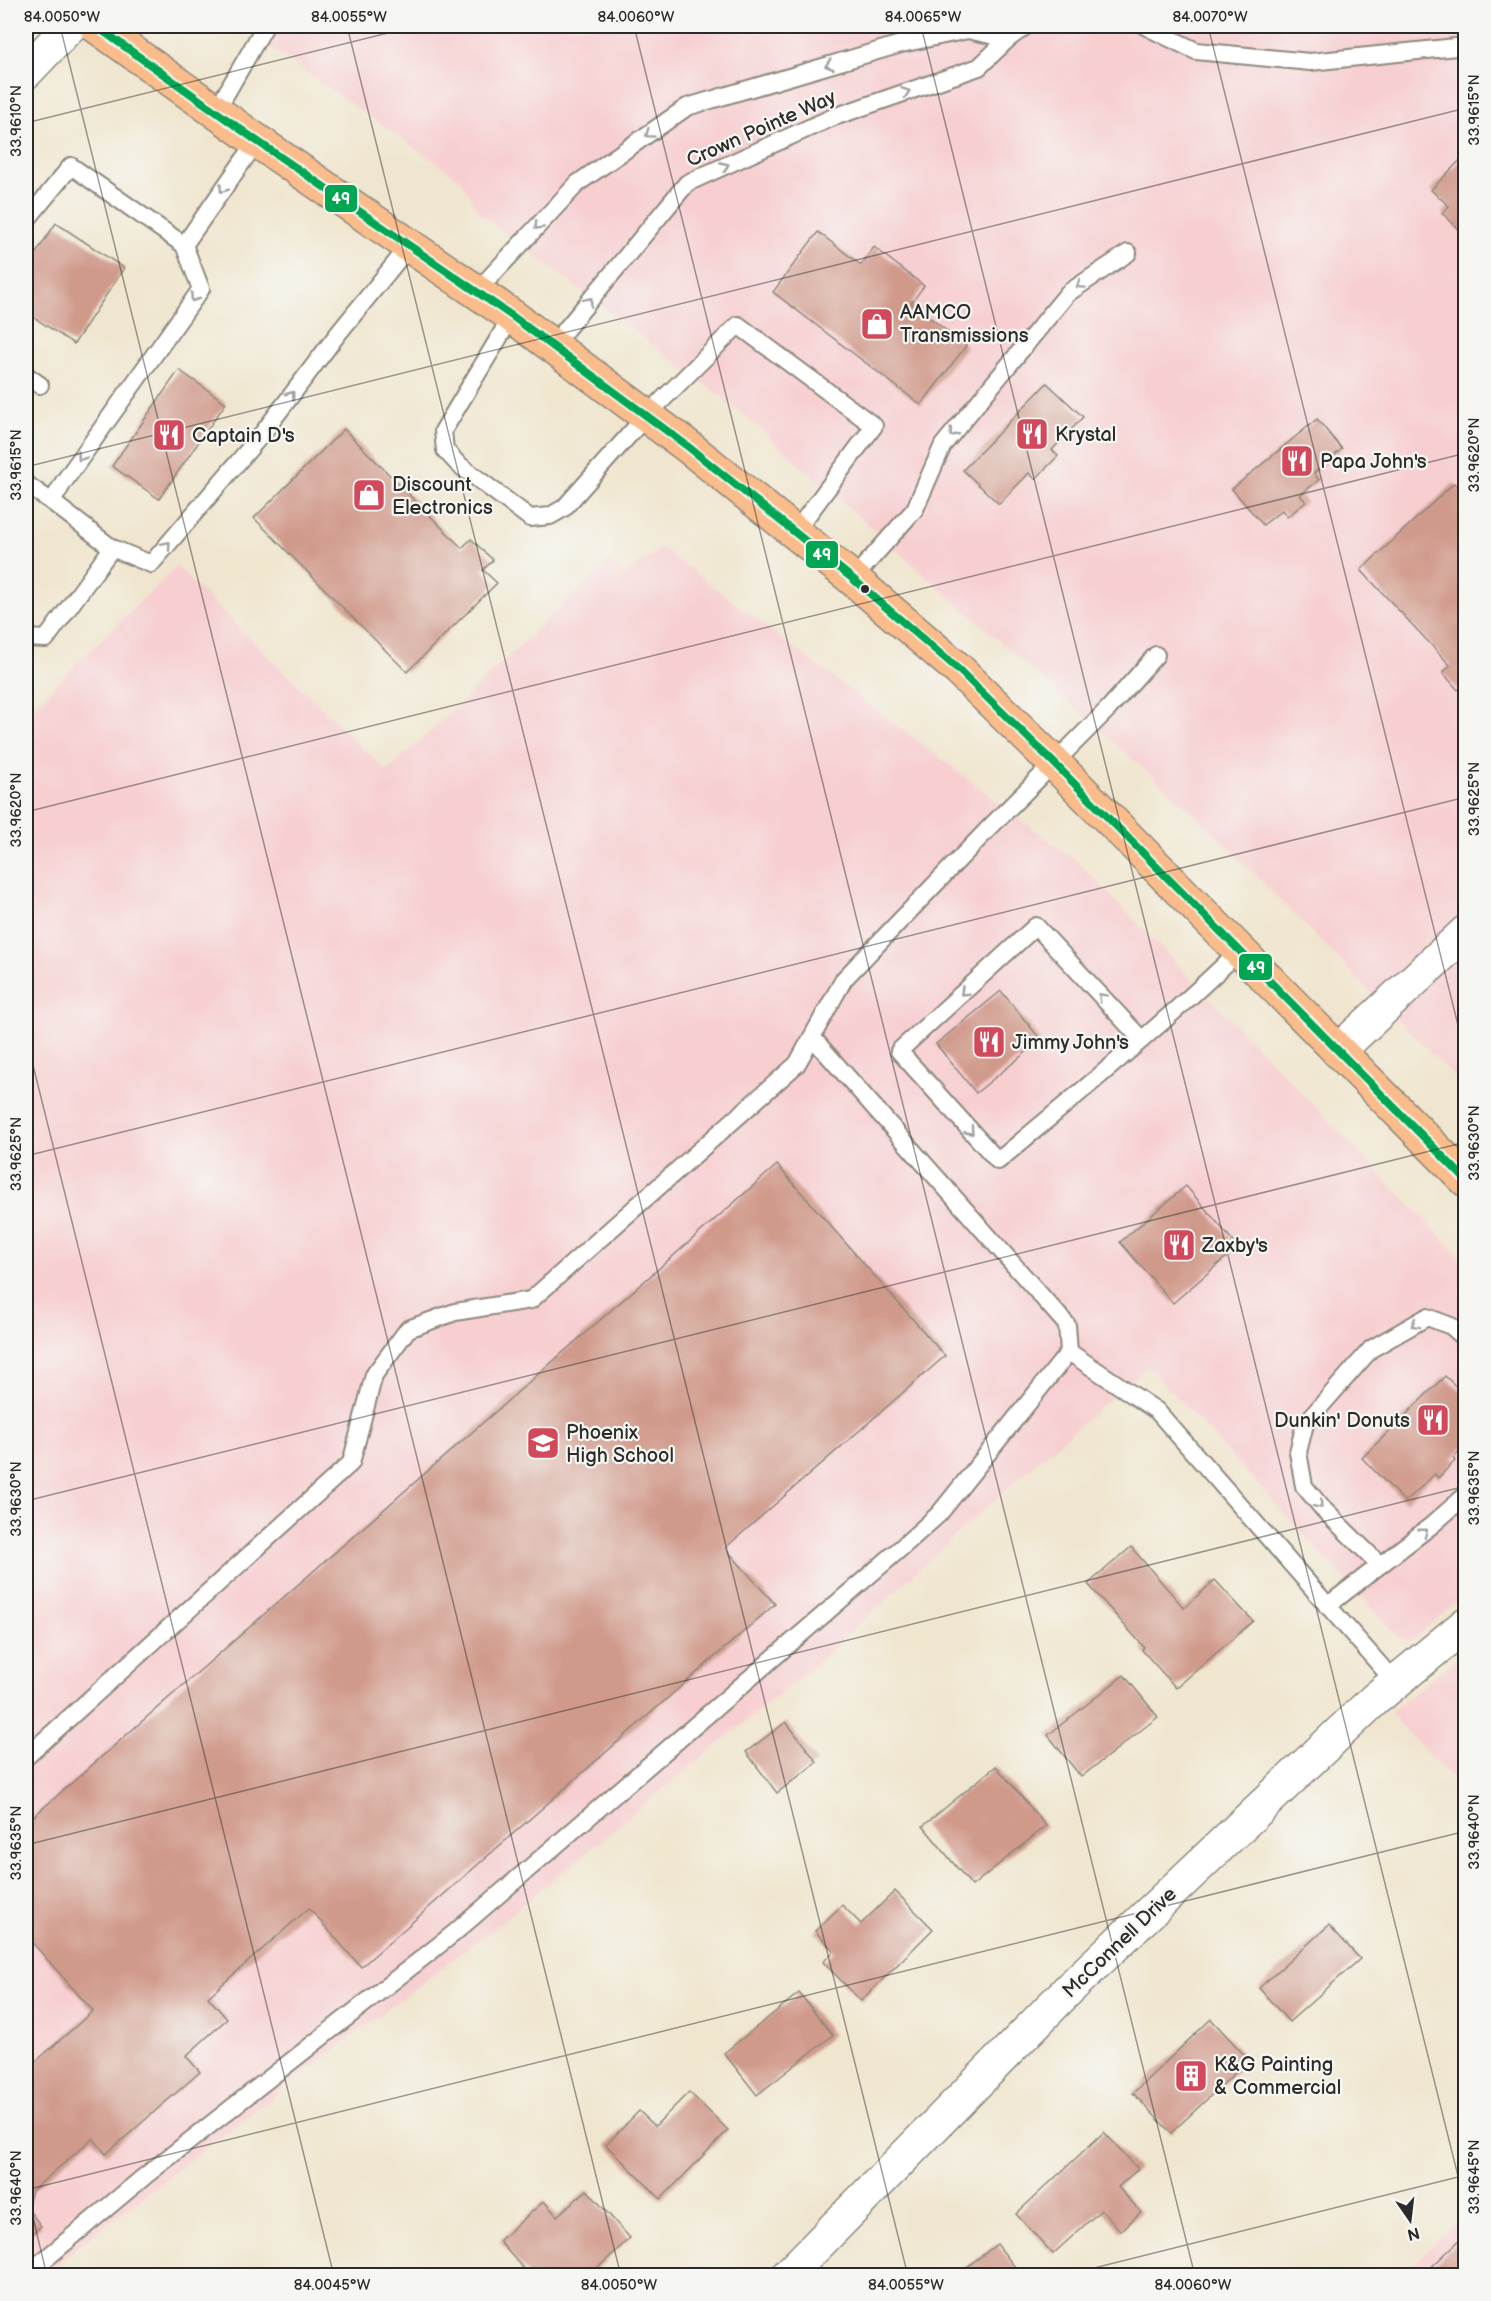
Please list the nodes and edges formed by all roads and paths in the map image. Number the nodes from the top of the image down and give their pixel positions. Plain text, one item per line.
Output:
1 (70, 26) edge
2 (96, 26) edge
3 (265, 26) edge
4 (1026, 26) edge
5 (1145, 26) edge
6 (1008, 39) junction
7 (1466, 46) edge
8 (26, 72) edge
9 (216, 111) junction
10 (257, 141) junction
11 (26, 221) edge
12 (184, 245) junction
13 (410, 245) junction
14 (1128, 253) dead end
15 (477, 291) junction
16 (512, 316) junction
17 (552, 346) junction
18 (26, 375) edge
19 (40, 385) dead end
20 (646, 416) junction
21 (26, 484) edge
22 (52, 502) junction
23 (795, 532) junction
24 (112, 548) junction
25 (853, 579) junction
26 (26, 638) edge
27 (1156, 655) dead end
28 (1053, 762) junction
29 (1466, 932) edge
30 (1239, 951) junction
31 (812, 1037) junction
32 (1142, 1041) junction
33 (1338, 1051) junction
34 (1466, 1180) edge
35 (1466, 1339) edge
36 (1070, 1352) junction
37 (1466, 1495) edge
38 (1380, 1565) junction
39 (1327, 1606) junction
40 (1466, 1624) edge
41 (1394, 1682) junction
42 (26, 1757) edge
43 (26, 2275) edge
44 (787, 2276) edge

1 - 8 street
2 - 9 main road
3 - 9 lane
4 - 6 lane, Crown Pointe Way
5 - 7 lane
6 -> 15 lane, Crown Pointe Way
17 -> 6 lane, Crown Pointe Way
9 - 10 main road
10 -> 12 lane
10 - 13 main road
11 - 12 lane
12 -> 22 lane
13 - 15 main road
24 -> 13 lane
14 -> 25 lane
15 - 16 main road
16 - 17 main road
16 - 20 lane
17 - 20 main road
18 - 19 lane
20 - 23 main road
20 - 23 lane
21 - 22 lane
22 - 24 lane
23 - 25 main road
24 - 26 lane
25 - 28 main road
27 - 28 lane
28 - 30 main road
28 - 31 lane
29 - 33 street
30 - 32 lane
30 - 33 main road
31 - 36 lane
31 - 42 lane
32 -> 32 lane
33 - 34 main road
35 -> 38 lane
36 - 39 lane
36 - 43 lane
38 -> 37 lane
38 - 39 lane
39 - 41 lane
40 - 41 street, McConnell Drive
41 - 44 street, McConnell Drive

